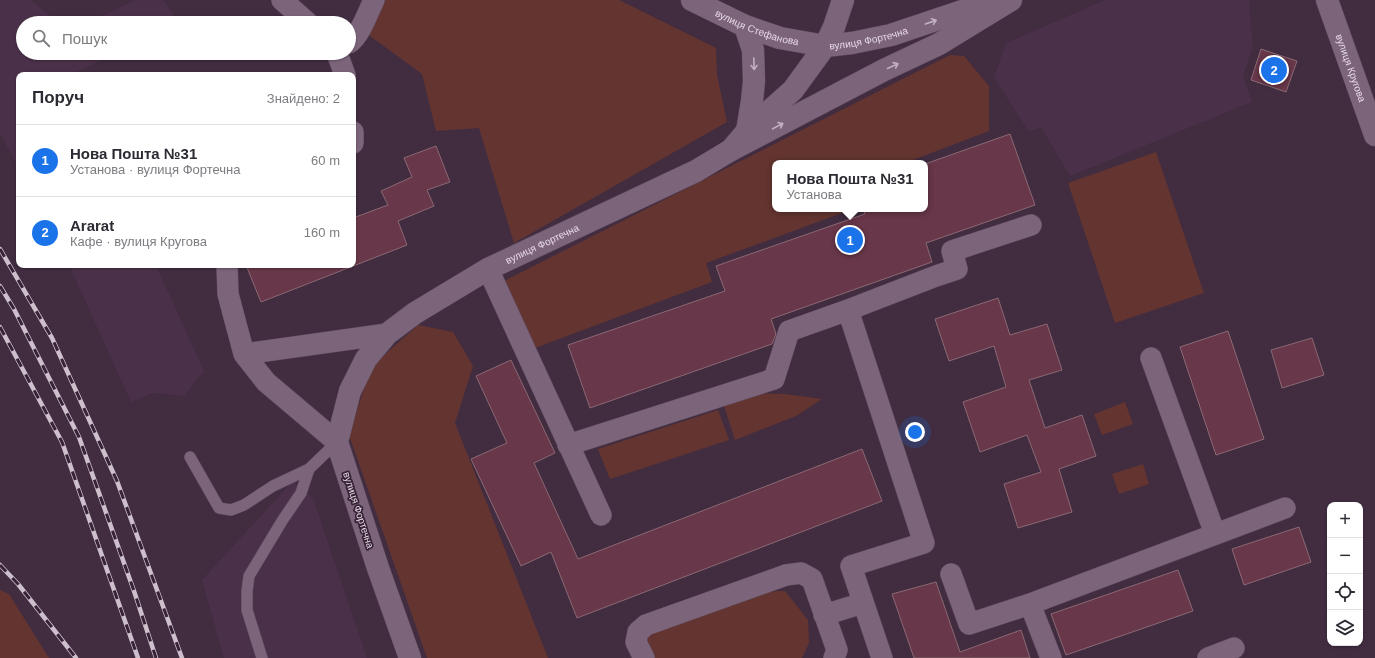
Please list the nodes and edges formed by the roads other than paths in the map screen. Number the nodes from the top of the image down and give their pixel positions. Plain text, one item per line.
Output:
1 (282, 0) edge
2 (374, 0) edge
3 (692, 0) edge
4 (843, 0) edge
5 (995, 0) edge
6 (1011, 0) edge
7 (1327, 0) edge
8 (300, 16) edge
9 (745, 26) junction
10 (356, 36) edge
11 (825, 46) junction
12 (340, 60) edge
13 (344, 72) edge
14 (747, 131) junction
15 (1375, 135) edge
16 (731, 150) junction
17 (1031, 225) dead end
18 (227, 268) edge
19 (488, 270) junction
20 (848, 310) junction
21 (387, 334) junction
22 (244, 354) junction
23 (1151, 358) dead end
24 (337, 442) junction
25 (568, 445) junction
26 (190, 457) dead end
27 (309, 469) junction
28 (1285, 508) dead end
29 (601, 515) dead end
30 (1215, 534) junction
31 (951, 574) dead end
32 (863, 603) junction
33 (1030, 604) junction
34 (824, 615) junction
35 (1234, 648) dead end
36 (262, 658) edge
37 (410, 658) edge
38 (644, 658) edge
39 (834, 658) edge
40 (882, 658) edge
41 (1051, 658) edge
42 (1208, 658) edge

1 - 8 street
2 - 10 street
3 - 9 street, вулиця Стефанова
4 - 11 street
11 -> 5 street, вулиця Фортечна
16 -> 6 street
7 - 15 street, вулиця Кругова
9 - 11 street, вулиця Стефанова
9 -> 14 street
11 - 14 street, вулиця Фортечна
12 - 13 street
14 - 16 street, вулиця Фортечна
16 - 19 street, вулиця Фортечна
17 - 20 street
18 - 22 street
19 - 21 street, вулиця Фортечна
19 - 25 street
20 - 25 street
20 - 32 street
21 - 22 street
21 - 24 street, вулиця Фортечна
22 - 24 street
23 - 30 street
24 - 27 lane
24 - 37 street, вулиця Фортечна
25 - 29 street
26 - 27 lane
27 - 36 lane
28 - 30 street
30 - 33 street
31 - 33 street
32 - 34 street
32 - 40 street
33 - 41 street
34 - 38 street
34 - 39 street
35 - 42 street

